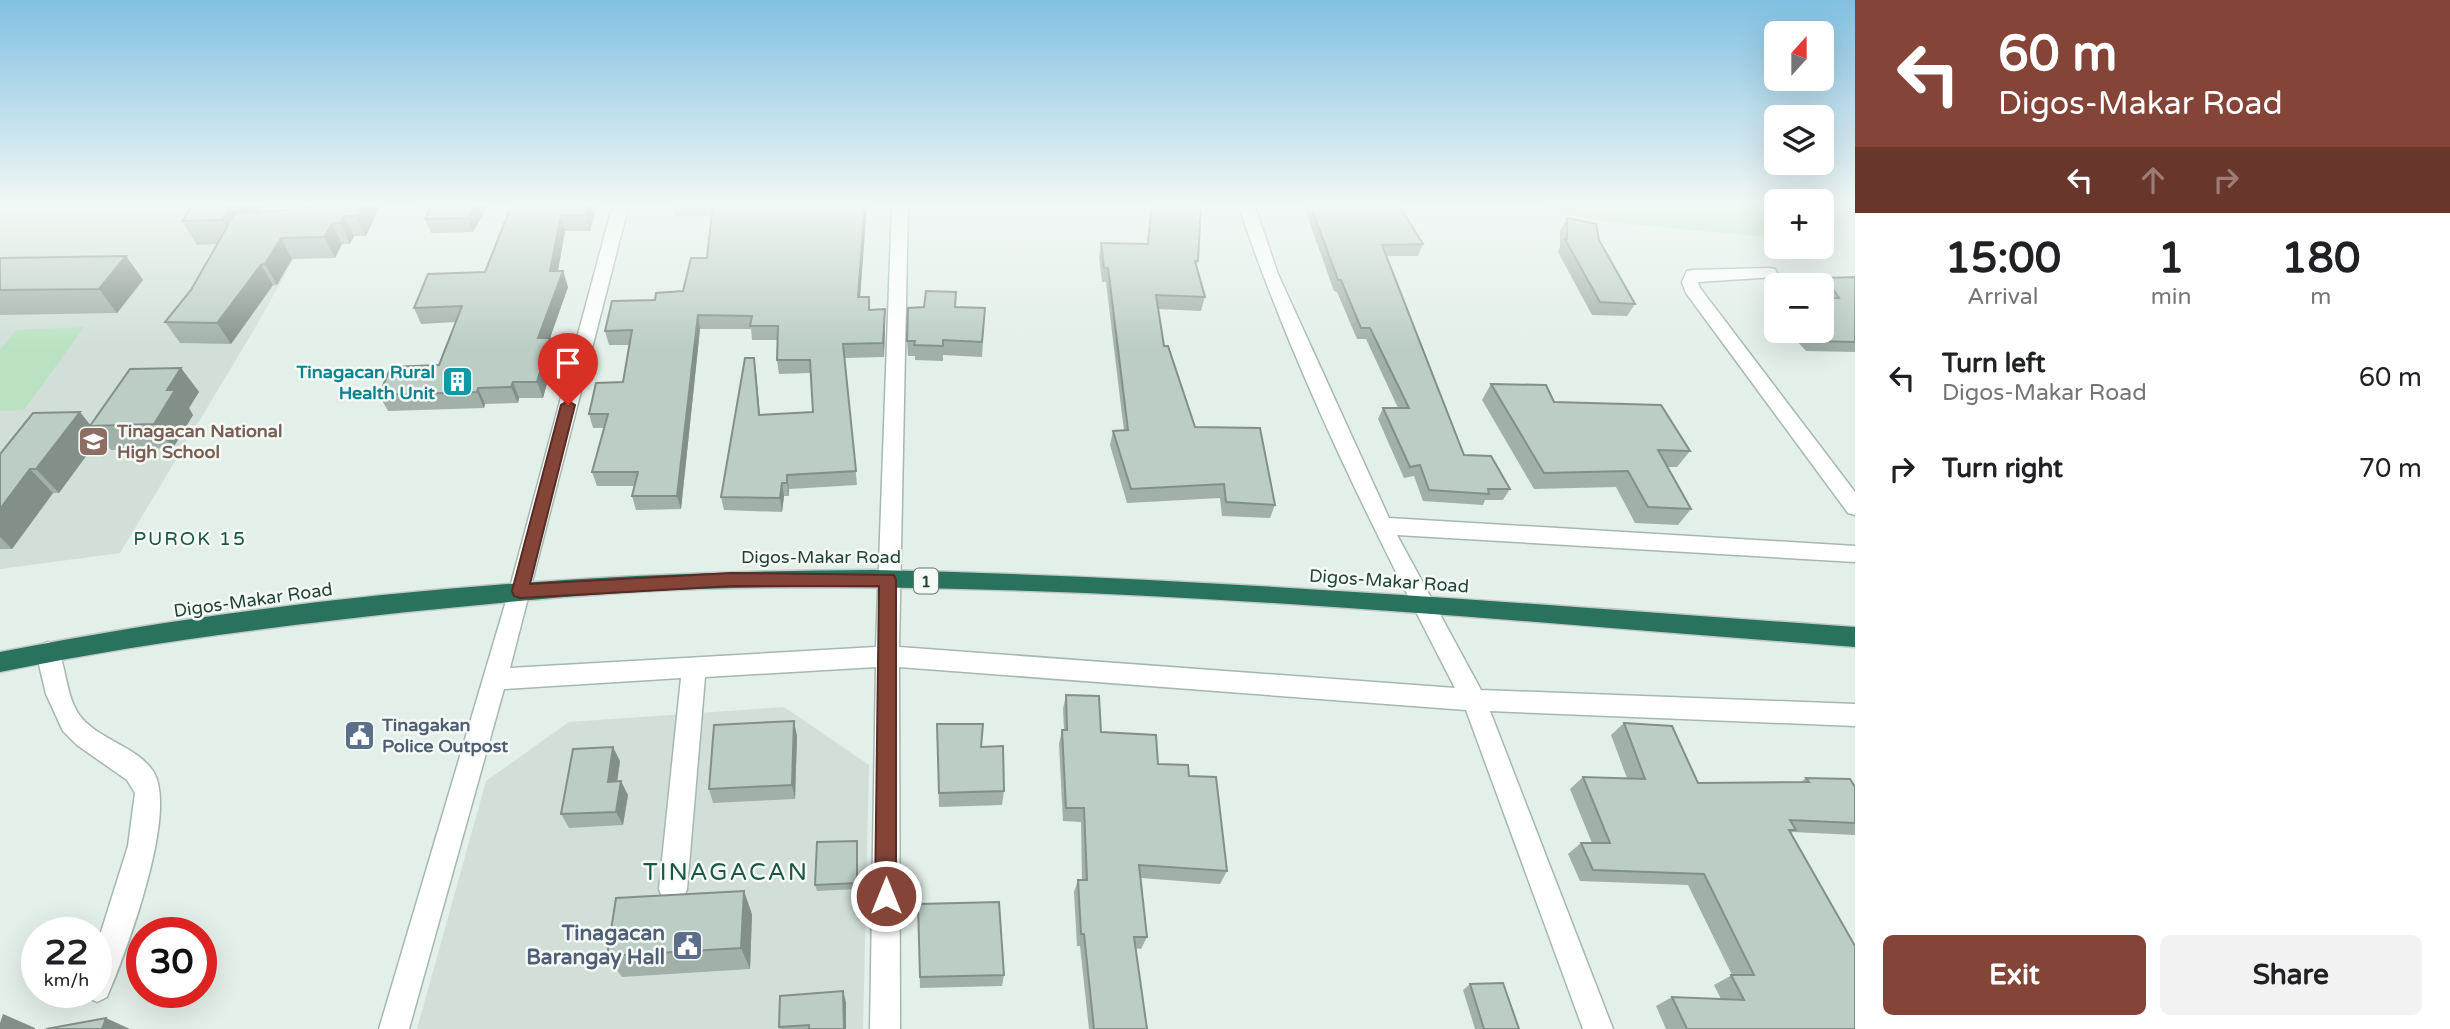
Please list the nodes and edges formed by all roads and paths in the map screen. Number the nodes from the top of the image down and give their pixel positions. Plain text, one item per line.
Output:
1 (608, 252) edge
2 (898, 252) edge
3 (1263, 252) edge
4 (1764, 273) edge
5 (1855, 508) edge
6 (1382, 526) junction
7 (1855, 554) edge
8 (888, 580) junction
9 (520, 591) junction
10 (1425, 607) junction
11 (1855, 637) edge
12 (48, 652) junction
13 (887, 656) junction
14 (0, 662) edge
15 (694, 668) junction
16 (495, 679) junction
17 (1474, 700) junction
18 (1855, 715) edge
19 (673, 890) dead end
20 (112, 940) edge
21 (394, 1029) edge
22 (885, 1029) edge
23 (1598, 1029) edge

1 - 9 street
2 - 8 street
3 - 6 street
4 - 5 street
6 - 7 street
6 - 10 street
8 - 9 highway, Digos-Makar Road / 1
8 - 10 highway, Digos-Makar Road / 1
8 - 13 street
9 - 12 highway, Digos-Makar Road / 1
9 - 16 street
10 - 11 highway, Digos-Makar Road / 1
10 - 17 street
12 - 14 highway, Digos-Makar Road / 1
12 - 20 street
13 - 15 street
13 - 17 street
13 - 22 street
15 - 16 street
15 - 19 street
16 - 21 street
17 - 18 street
17 - 23 street

